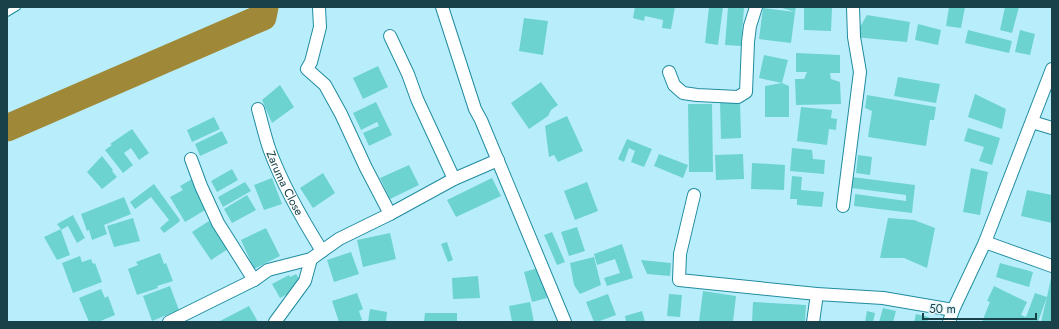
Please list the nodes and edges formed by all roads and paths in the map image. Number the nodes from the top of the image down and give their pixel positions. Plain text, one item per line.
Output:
1 (17, 7) edge
2 (442, 7) edge
3 (756, 7) edge
4 (854, 7) edge
5 (319, 8) dead end
6 (7, 13) edge
7 (390, 36) dead end
8 (1052, 69) edge
9 (669, 72) dead end
10 (258, 110) dead end
11 (1032, 122) junction
12 (1052, 128) edge
13 (191, 159) dead end
14 (498, 160) junction
15 (454, 179) junction
16 (694, 195) dead end
17 (843, 206) dead end
18 (390, 214) junction
19 (985, 242) junction
20 (322, 251) junction
21 (311, 259) junction
22 (1052, 266) edge
23 (254, 280) junction
24 (817, 294) junction
25 (953, 310) junction
26 (169, 322) edge
27 (275, 322) edge
28 (565, 322) edge
29 (813, 322) edge
30 (949, 322) edge

1 - 6 lane
2 - 14 street
3 - 9 street
4 - 17 street
5 - 18 street
7 - 15 street
8 - 11 street
10 - 20 street, Zaruma Close
11 - 12 street
11 - 19 street
13 - 23 street
14 - 15 street
14 - 28 street
15 - 18 street
16 - 24 street
18 - 20 street
19 - 22 street
19 - 25 street
20 - 21 street
21 - 23 street
21 - 27 street
23 - 26 street
24 - 25 street
24 - 29 street
25 - 30 street

